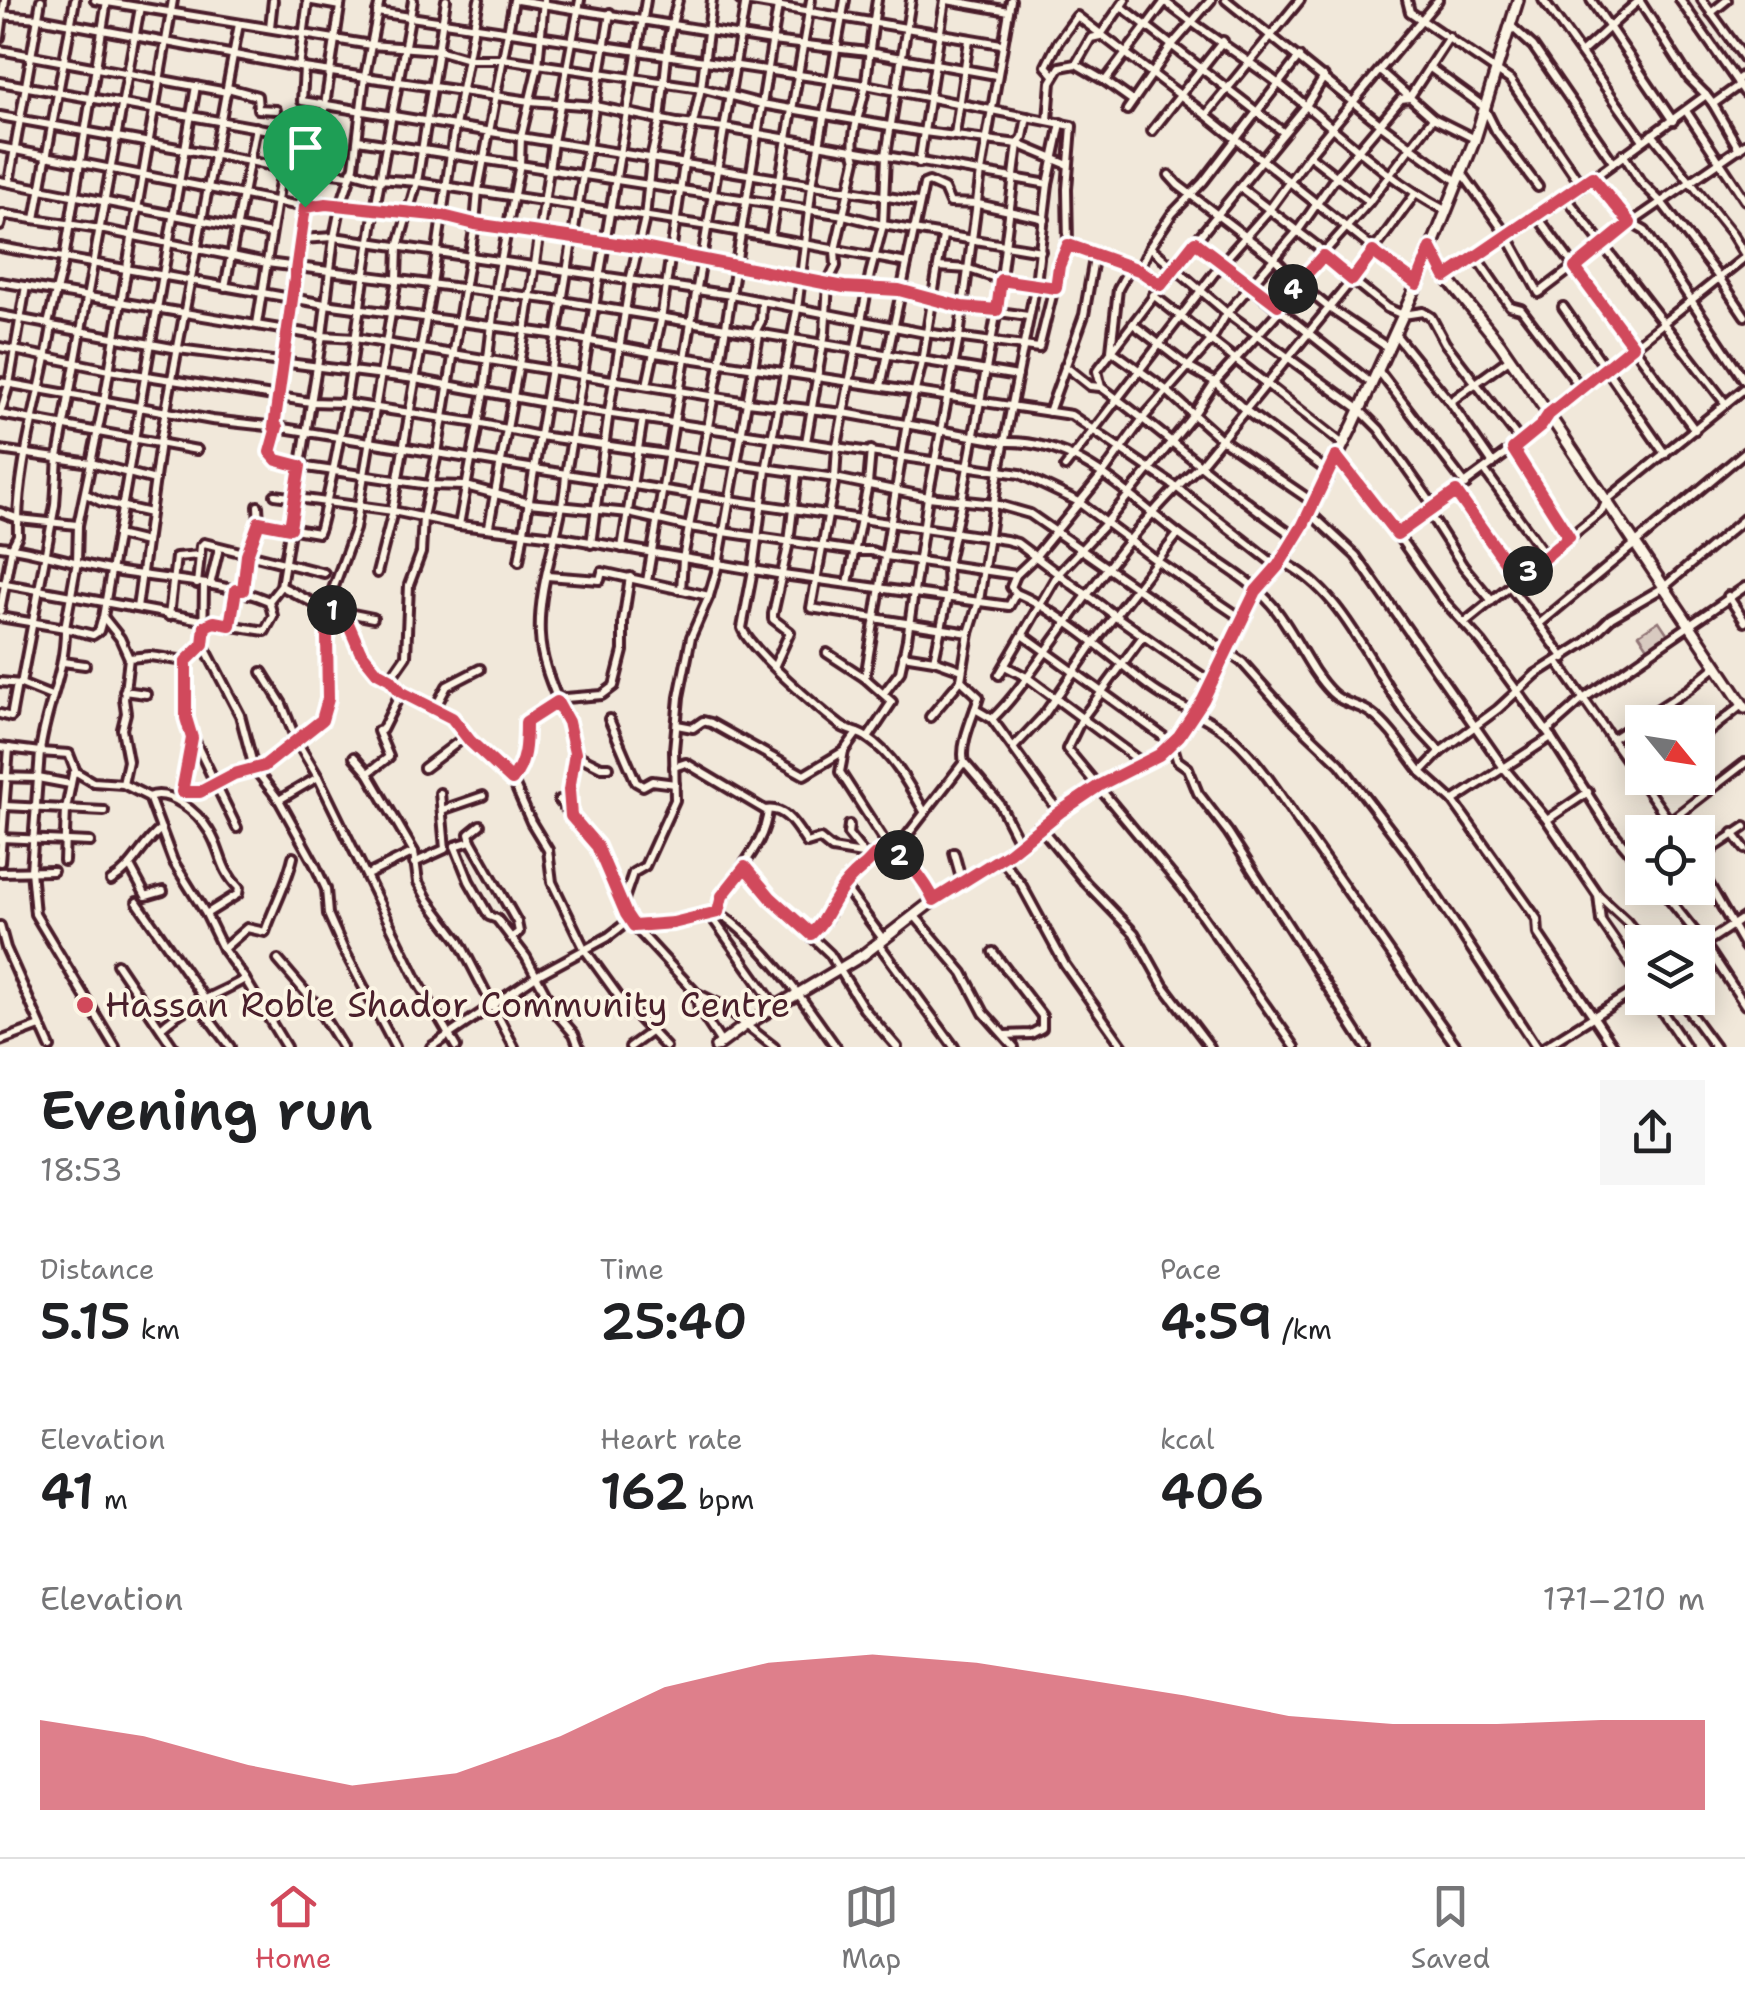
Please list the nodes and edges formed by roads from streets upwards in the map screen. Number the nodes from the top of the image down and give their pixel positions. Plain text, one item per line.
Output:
1 (5, 0) edge
2 (40, 0) edge
3 (75, 0) edge
4 (95, 0) edge
5 (174, 0) edge
6 (273, 0) edge
7 (307, 0) edge
8 (380, 0) edge
9 (413, 0) edge
10 (446, 0) edge
11 (479, 0) edge
12 (515, 0) edge
13 (580, 0) edge
14 (646, 0) edge
15 (678, 0) edge
16 (712, 0) edge
17 (744, 0) edge
18 (811, 0) edge
19 (845, 0) edge
20 (877, 0) edge
21 (911, 0) edge
22 (946, 0) edge
23 (1011, 0) edge
24 (1211, 0) edge
25 (1226, 0) edge
26 (1284, 0) edge
27 (1300, 0) edge
28 (1407, 0) edge
29 (1438, 0) edge
30 (1518, 0) edge
31 (1544, 0) edge
32 (1591, 0) edge
33 (1640, 0) edge
34 (1680, 0) edge
35 (1702, 0) edge
36 (1728, 0) edge
37 (107, 1) edge
38 (1165, 1) edge
39 (544, 2) edge
40 (341, 3) edge
41 (778, 3) edge
42 (1123, 3) edge
43 (140, 7) junction
44 (1294, 8) junction
45 (578, 10) junction
46 (809, 11) junction
47 (1009, 11) junction
48 (172, 12) junction
49 (378, 12) junction
50 (1711, 12) junction
51 (610, 13) junction
52 (2, 15) edge
53 (411, 15) junction
54 (842, 15) junction
55 (38, 18) junction
56 (642, 19) junction
57 (1424, 20) junction
58 (442, 21) junction
59 (873, 22) junction
60 (1192, 22) junction
61 (674, 23) junction
62 (239, 24) junction
63 (1510, 25) junction
64 (71, 26) junction
65 (476, 26) junction
66 (1145, 26) junction
67 (270, 27) junction
68 (907, 28) junction
69 (1610, 28) junction
70 (708, 29) junction
71 (508, 30) junction
72 (102, 32) junction
73 (303, 32) junction
74 (739, 34) junction
75 (541, 35) junction
76 (941, 35) junction
77 (1100, 36) junction
78 (1270, 36) junction
79 (0, 37) edge
80 (135, 38) junction
81 (1449, 38) junction
82 (336, 39) junction
83 (572, 40) junction
84 (969, 40) junction
85 (772, 41) junction
86 (1222, 41) junction
87 (167, 43) junction
88 (371, 44) junction
89 (606, 44) junction
90 (1001, 44) junction
91 (804, 45) junction
92 (1172, 46) junction
93 (406, 48) junction
94 (638, 48) junction
95 (835, 48) junction
96 (0, 50) edge
97 (438, 50) junction
98 (868, 52) junction
99 (1582, 52) junction
100 (234, 54) junction
101 (1124, 54) junction
102 (31, 56) junction
103 (669, 56) junction
104 (1299, 57) junction
105 (469, 59) junction
106 (504, 59) junction
107 (903, 59) junction
108 (1745, 59) edge
109 (704, 61) junction
110 (64, 62) junction
111 (1250, 62) junction
112 (934, 64) junction
113 (1076, 64) junction
114 (734, 65) junction
115 (538, 66) junction
116 (302, 67) junction
117 (1429, 67) junction
118 (96, 68) junction
119 (566, 69) junction
120 (769, 69) junction
121 (1202, 69) junction
122 (1496, 70) junction
123 (331, 71) junction
124 (965, 71) junction
125 (1381, 72) junction
126 (128, 74) junction
127 (598, 74) junction
128 (1152, 74) junction
129 (1745, 74) edge
130 (996, 75) junction
131 (1054, 75) junction
132 (364, 76) junction
133 (799, 76) junction
134 (1324, 77) junction
135 (633, 79) junction
136 (160, 80) junction
137 (1737, 80) junction
138 (398, 81) junction
139 (831, 81) junction
140 (1104, 81) junction
141 (0, 82) edge
142 (664, 84) junction
143 (1278, 84) junction
144 (866, 85) junction
145 (26, 86) junction
146 (196, 86) junction
147 (431, 86) junction
148 (701, 88) junction
149 (227, 90) junction
150 (895, 90) junction
151 (1226, 90) junction
152 (59, 92) junction
153 (463, 92) junction
154 (1745, 93) edge
155 (498, 95) junction
156 (730, 95) junction
157 (1706, 95) junction
158 (1178, 96) junction
159 (91, 98) junction
160 (928, 98) junction
161 (1410, 98) junction
162 (530, 101) junction
163 (1133, 101) junction
164 (1356, 102) junction
165 (123, 103) junction
166 (562, 103) junction
167 (326, 104) junction
168 (762, 104) junction
169 (960, 104) junction
170 (1713, 104) junction
171 (595, 106) junction
172 (1306, 106) junction
173 (1484, 107) junction
174 (156, 109) junction
175 (792, 109) junction
176 (276, 110) dead end
177 (362, 110) junction
178 (992, 110) junction
179 (1128, 110) dead end
180 (1255, 111) junction
181 (1686, 111) junction
182 (627, 112) junction
183 (826, 113) junction
184 (191, 115) junction
185 (1206, 115) junction
186 (0, 116) edge
187 (394, 116) junction
188 (1028, 117) junction
189 (1433, 118) junction
190 (857, 119) junction
191 (19, 120) junction
192 (660, 120) junction
193 (1048, 120) junction
194 (1673, 120) junction
195 (221, 121) junction
196 (425, 121) junction
197 (1061, 122) junction
198 (1380, 124) junction
199 (322, 125) dead end
200 (693, 125) junction
201 (891, 125) junction
202 (52, 126) junction
203 (455, 126) junction
204 (256, 127) junction
205 (1332, 127) junction
206 (726, 128) junction
207 (85, 131) junction
208 (1152, 131) dead end
209 (490, 132) junction
210 (924, 132) junction
211 (1283, 132) junction
212 (757, 133) junction
213 (955, 134) junction
214 (1652, 134) junction
215 (116, 137) junction
216 (522, 137) junction
217 (1234, 137) junction
218 (1474, 138) junction
219 (358, 140) junction
220 (788, 140) junction
221 (986, 140) junction
222 (1643, 140) junction
223 (552, 142) junction
224 (150, 143) junction
225 (386, 144) junction
226 (1018, 144) junction
227 (820, 146) junction
228 (1742, 146) edge
229 (0, 147) edge
230 (586, 147) junction
231 (1359, 148) junction
232 (1411, 148) junction
233 (12, 149) junction
234 (185, 149) junction
235 (420, 149) junction
236 (853, 151) junction
237 (618, 153) junction
238 (215, 154) junction
239 (1622, 154) junction
240 (453, 155) junction
241 (886, 155) junction
242 (47, 156) junction
243 (1309, 156) junction
244 (650, 158) junction
245 (1054, 158) junction
246 (1261, 159) junction
247 (486, 160) junction
248 (250, 161) junction
249 (1613, 162) junction
250 (1717, 162) junction
251 (79, 163) junction
252 (919, 163) junction
253 (520, 164) junction
254 (684, 164) junction
255 (1068, 164) junction
256 (111, 168) junction
257 (279, 168) junction
258 (716, 169) junction
259 (551, 170) junction
260 (981, 172) junction
261 (350, 173) junction
262 (144, 174) junction
263 (582, 174) junction
264 (749, 174) junction
265 (1169, 174) dead end
266 (1337, 176) junction
267 (1388, 176) junction
268 (1459, 177) junction
269 (1592, 177) junction
270 (616, 178) junction
271 (1014, 178) junction
272 (380, 179) junction
273 (782, 180) junction
274 (4, 181) edge
275 (1290, 181) junction
276 (417, 182) junction
277 (179, 183) junction
278 (650, 183) junction
279 (1048, 184) junction
280 (1690, 184) junction
281 (812, 185) junction
282 (1582, 186) junction
283 (209, 187) junction
284 (1538, 187) dead end
285 (41, 188) junction
286 (448, 188) junction
287 (1241, 188) junction
288 (478, 190) junction
289 (682, 191) junction
290 (848, 191) junction
291 (242, 193) junction
292 (75, 194) junction
293 (1190, 194) junction
294 (1414, 194) junction
295 (713, 195) junction
296 (883, 196) junction
297 (1565, 196) junction
298 (514, 197) junction
299 (105, 200) junction
300 (277, 200) junction
301 (745, 200) junction
302 (1745, 200) edge
303 (545, 202) junction
304 (918, 202) junction
305 (1369, 202) junction
306 (1662, 203) junction
307 (978, 204) junction
308 (1317, 204) junction
309 (776, 206) junction
310 (305, 207) junction
311 (138, 208) junction
312 (340, 208) junction
313 (577, 208) junction
314 (374, 209) junction
315 (808, 210) junction
316 (1268, 210) junction
317 (1444, 210) junction
318 (406, 211) junction
319 (610, 212) junction
320 (1011, 213) junction
321 (1, 214) edge
322 (844, 214) junction
323 (1217, 215) junction
324 (173, 216) junction
325 (443, 216) junction
326 (1537, 216) junction
327 (645, 218) junction
328 (35, 219) junction
329 (1045, 219) junction
330 (202, 222) junction
331 (676, 223) junction
332 (1630, 223) junction
333 (475, 224) junction
334 (883, 225) junction
335 (0, 226) edge
336 (69, 226) junction
337 (236, 226) junction
338 (708, 226) junction
339 (1346, 228) junction
340 (100, 229) junction
341 (507, 229) junction
342 (914, 230) junction
343 (541, 232) junction
344 (739, 232) junction
345 (1297, 232) junction
346 (271, 234) junction
347 (132, 236) junction
348 (943, 236) junction
349 (1246, 236) junction
350 (770, 237) junction
351 (1508, 237) junction
352 (334, 238) junction
353 (572, 238) junction
354 (300, 239) junction
355 (974, 240) junction
356 (369, 242) junction
357 (1195, 242) junction
358 (168, 244) junction
359 (604, 244) junction
360 (806, 244) junction
361 (1006, 244) junction
362 (1068, 245) junction
363 (1602, 246) junction
364 (0, 247) edge
365 (398, 247) junction
366 (638, 247) junction
367 (1150, 247) junction
368 (1431, 248) junction
369 (196, 250) junction
370 (836, 250) junction
371 (1041, 251) junction
372 (1373, 252) junction
373 (1095, 253) junction
374 (437, 254) junction
375 (671, 254) junction
376 (231, 256) junction
377 (1323, 256) junction
378 (1745, 256) edge
379 (874, 257) junction
380 (64, 258) junction
381 (1275, 258) junction
382 (1476, 258) junction
383 (469, 259) junction
384 (701, 260) junction
385 (503, 262) junction
386 (1222, 262) junction
387 (266, 263) junction
388 (907, 263) junction
389 (93, 264) junction
390 (735, 265) junction
391 (938, 267) junction
392 (1175, 267) junction
393 (126, 268) junction
394 (296, 268) junction
395 (534, 268) junction
396 (1575, 268) junction
397 (969, 269) junction
398 (1134, 269) junction
399 (329, 271) junction
400 (364, 274) junction
401 (566, 274) junction
402 (163, 276) junction
403 (802, 277) junction
404 (1446, 277) junction
405 (397, 278) junction
406 (1720, 278) junction
407 (600, 279) junction
408 (1001, 280) junction
409 (1352, 280) junction
410 (630, 281) junction
411 (0, 282) edge
412 (191, 282) junction
413 (828, 282) junction
414 (1036, 282) junction
415 (1298, 283) junction
416 (432, 284) junction
417 (1250, 284) junction
418 (1417, 284) junction
419 (1161, 285) junction
420 (26, 286) junction
421 (225, 287) junction
422 (666, 288) junction
423 (1056, 288) junction
424 (464, 289) junction
425 (868, 290) junction
426 (899, 290) junction
427 (55, 292) junction
428 (698, 292) junction
429 (1200, 292) junction
430 (497, 293) junction
431 (262, 294) junction
432 (731, 295) junction
433 (1153, 295) junction
434 (292, 297) junction
435 (529, 297) junction
436 (87, 298) junction
437 (934, 300) junction
438 (1690, 300) junction
439 (562, 301) junction
440 (762, 302) junction
441 (120, 303) junction
442 (325, 304) junction
443 (1278, 305) junction
444 (1563, 306) dead end
445 (360, 307) junction
446 (962, 307) junction
447 (595, 308) junction
448 (1329, 308) junction
449 (157, 310) junction
450 (797, 310) junction
451 (997, 310) junction
452 (391, 312) junction
453 (626, 312) junction
454 (1227, 313) junction
455 (184, 314) junction
456 (0, 315) edge
457 (1403, 315) junction
458 (825, 316) junction
459 (1028, 316) junction
460 (1745, 316) edge
461 (1179, 317) junction
462 (426, 318) junction
463 (19, 319) junction
464 (661, 320) junction
465 (457, 321) junction
466 (861, 322) junction
467 (1662, 323) junction
468 (256, 324) junction
469 (692, 324) junction
470 (1132, 324) junction
471 (50, 325) junction
472 (492, 326) junction
473 (896, 326) junction
474 (725, 329) junction
475 (288, 330) junction
476 (81, 331) junction
477 (525, 332) junction
478 (1394, 332) junction
479 (925, 333) junction
480 (558, 334) junction
481 (756, 334) junction
482 (1308, 334) junction
483 (114, 336) junction
484 (322, 336) junction
485 (1256, 336) junction
486 (355, 338) junction
487 (960, 338) junction
488 (590, 340) junction
489 (789, 340) junction
490 (1210, 342) junction
491 (151, 343) junction
492 (386, 344) junction
493 (991, 344) junction
494 (1024, 344) junction
495 (1158, 345) junction
496 (822, 346) junction
497 (1633, 346) junction
498 (0, 347) edge
499 (621, 347) junction
500 (1386, 347) junction
501 (178, 349) junction
502 (857, 349) junction
503 (15, 350) junction
504 (420, 350) junction
505 (1110, 350) junction
506 (655, 353) junction
507 (889, 354) junction
508 (453, 355) junction
509 (47, 358) junction
510 (686, 358) junction
511 (1287, 358) junction
512 (1509, 359) junction
513 (488, 360) junction
514 (1234, 361) junction
515 (75, 362) junction
516 (283, 362) junction
517 (922, 362) junction
518 (720, 363) junction
519 (520, 366) junction
520 (1065, 366) junction
521 (954, 367) junction
522 (316, 368) junction
523 (753, 368) junction
524 (1190, 368) junction
525 (1606, 368) junction
526 (1377, 369) junction
527 (109, 370) junction
528 (349, 371) junction
529 (552, 372) junction
530 (784, 372) junction
531 (1138, 372) junction
532 (985, 373) junction
533 (145, 376) junction
534 (584, 376) junction
535 (1018, 376) junction
536 (382, 377) junction
537 (818, 377) junction
538 (172, 379) junction
539 (416, 379) junction
540 (616, 381) junction
541 (850, 381) junction
542 (0, 382) edge
543 (1215, 382) junction
544 (1371, 383) junction
545 (1476, 383) junction
546 (9, 384) junction
547 (647, 385) junction
548 (1745, 385) edge
549 (448, 386) junction
550 (880, 386) junction
551 (1101, 386) junction
552 (1265, 386) junction
553 (1582, 388) junction
554 (42, 390) junction
555 (1166, 390) junction
556 (681, 391) junction
557 (484, 392) junction
558 (914, 393) junction
559 (69, 395) junction
560 (713, 395) junction
561 (278, 396) junction
562 (946, 396) junction
563 (514, 398) junction
564 (1116, 398) junction
565 (104, 401) junction
566 (310, 402) junction
567 (546, 402) junction
568 (746, 402) junction
569 (1450, 402) junction
570 (344, 403) junction
571 (980, 404) junction
572 (1726, 404) junction
573 (779, 406) junction
574 (140, 408) junction
575 (1011, 408) junction
576 (377, 409) junction
577 (578, 409) junction
578 (1358, 409) junction
579 (811, 410) junction
580 (1246, 410) junction
581 (609, 411) junction
582 (1048, 412) junction
583 (166, 413) junction
584 (844, 413) junction
585 (409, 414) junction
586 (1194, 414) junction
587 (1549, 414) junction
588 (643, 418) junction
589 (1144, 418) junction
590 (441, 420) junction
591 (675, 421) junction
592 (32, 422) junction
593 (477, 423) junction
594 (907, 423) junction
595 (708, 426) junction
596 (275, 427) junction
597 (64, 428) junction
598 (508, 429) junction
599 (942, 429) junction
600 (1092, 429) junction
601 (1695, 430) junction
602 (741, 431) junction
603 (96, 432) junction
604 (305, 433) junction
605 (973, 435) junction
606 (135, 436) junction
607 (540, 436) junction
608 (774, 436) junction
609 (338, 437) junction
610 (1220, 439) junction
611 (573, 441) junction
612 (160, 442) junction
613 (371, 442) junction
614 (806, 442) junction
615 (1005, 442) junction
616 (1171, 442) junction
617 (1522, 442) junction
618 (606, 444) junction
619 (1343, 444) junction
620 (837, 446) junction
621 (404, 448) junction
622 (638, 448) junction
623 (1513, 449) junction
624 (0, 450) edge
625 (197, 450) dead end
626 (870, 450) junction
627 (1120, 450) junction
628 (1745, 452) edge
629 (26, 454) junction
630 (438, 454) junction
631 (668, 454) junction
632 (903, 454) junction
633 (1665, 454) junction
634 (1072, 456) junction
635 (1336, 456) junction
636 (58, 457) junction
637 (470, 458) junction
638 (702, 460) junction
639 (935, 460) junction
640 (501, 462) junction
641 (92, 463) junction
642 (736, 464) junction
643 (966, 464) junction
644 (1201, 464) junction
645 (1493, 464) junction
646 (300, 466) junction
647 (1066, 466) dead end
648 (536, 468) junction
649 (1149, 468) junction
650 (333, 469) junction
651 (766, 470) junction
652 (999, 470) junction
653 (1485, 470) junction
654 (1330, 473) junction
655 (128, 474) junction
656 (366, 474) junction
657 (566, 474) junction
658 (797, 475) junction
659 (1102, 475) junction
660 (835, 478) junction
661 (155, 480) junction
662 (602, 480) junction
663 (398, 481) junction
664 (429, 484) junction
665 (634, 484) junction
666 (868, 484) junction
667 (1466, 485) junction
668 (466, 486) junction
669 (1176, 486) junction
670 (664, 488) junction
671 (896, 489) junction
672 (494, 492) junction
673 (1456, 492) junction
674 (86, 494) junction
675 (1130, 494) junction
676 (276, 495) dead end
677 (696, 495) junction
678 (928, 497) junction
679 (294, 499) junction
680 (730, 499) junction
681 (962, 499) junction
682 (327, 500) junction
683 (1607, 500) junction
684 (1078, 501) junction
685 (529, 502) junction
686 (123, 504) junction
687 (762, 504) junction
688 (995, 504) junction
689 (258, 506) dead end
690 (564, 507) junction
691 (1311, 507) junction
692 (357, 508) junction
693 (792, 508) junction
694 (1432, 510) junction
695 (393, 511) junction
696 (0, 512) edge
697 (150, 512) junction
698 (596, 512) junction
699 (629, 513) junction
700 (828, 513) junction
701 (1154, 514) junction
702 (423, 518) junction
703 (861, 518) junction
704 (1745, 518) edge
705 (19, 519) junction
706 (657, 519) junction
707 (259, 522) junction
708 (51, 524) junction
709 (890, 524) junction
710 (1106, 524) junction
711 (78, 525) junction
712 (459, 525) junction
713 (489, 526) junction
714 (688, 527) junction
715 (290, 528) junction
716 (923, 528) junction
717 (1054, 530) junction
718 (522, 531) junction
719 (725, 532) junction
720 (956, 532) junction
721 (1178, 534) junction
722 (1397, 534) junction
723 (118, 535) junction
724 (555, 536) junction
725 (988, 537) junction
726 (1296, 537) junction
727 (1569, 537) junction
728 (758, 538) junction
729 (1130, 540) junction
730 (146, 542) junction
731 (789, 542) junction
732 (1634, 542) junction
733 (591, 544) junction
734 (0, 546) edge
735 (821, 546) junction
736 (12, 547) junction
737 (219, 548) junction
738 (622, 548) junction
739 (855, 551) junction
740 (1082, 551) junction
741 (46, 553) junction
742 (653, 554) junction
743 (200, 555) junction
744 (247, 555) junction
745 (886, 556) junction
746 (1546, 556) junction
747 (1034, 558) junction
748 (683, 559) junction
749 (919, 560) junction
750 (519, 561) dead end
751 (1157, 561) junction
752 (77, 562) junction
753 (285, 562) junction
754 (718, 564) junction
755 (1280, 564) junction
756 (947, 566) junction
757 (982, 569) junction
758 (1108, 569) junction
759 (111, 570) junction
760 (753, 570) junction
761 (324, 573) dead end
762 (377, 573) dead end
763 (1058, 574) junction
764 (142, 575) junction
765 (783, 575) junction
766 (1016, 575) junction
767 (547, 576) junction
768 (630, 577) junction
769 (171, 580) junction
770 (816, 580) junction
771 (1518, 580) junction
772 (648, 581) junction
773 (848, 583) junction
774 (2, 584) edge
775 (204, 584) junction
776 (281, 586) junction
777 (1664, 586) junction
778 (1510, 587) junction
779 (1745, 587) edge
780 (879, 588) junction
781 (38, 590) junction
782 (239, 590) junction
783 (681, 590) junction
784 (1136, 590) junction
785 (1256, 591) junction
786 (913, 593) junction
787 (1016, 593) junction
788 (709, 596) junction
789 (948, 596) junction
790 (1728, 596) junction
791 (70, 597) junction
792 (1087, 598) junction
793 (270, 601) junction
794 (1492, 601) junction
795 (980, 602) junction
796 (106, 603) junction
797 (1038, 605) junction
798 (137, 608) junction
799 (332, 609) junction
800 (0, 614) edge
801 (344, 614) junction
802 (1116, 614) junction
803 (169, 616) junction
804 (103, 617) junction
805 (874, 617) junction
806 (372, 618) dead end
807 (1244, 620) junction
808 (31, 622) junction
809 (1745, 622) edge
810 (204, 623) junction
811 (907, 623) junction
812 (1464, 623) junction
813 (1538, 624) junction
814 (230, 625) junction
815 (1688, 625) junction
816 (1067, 626) junction
817 (64, 628) junction
818 (942, 628) junction
819 (969, 633) junction
820 (1023, 635) junction
821 (1143, 636) junction
822 (203, 644) junction
823 (1093, 644) junction
824 (1046, 651) junction
825 (1228, 652) junction
826 (827, 653) dead end
827 (903, 654) junction
828 (129, 658) junction
829 (934, 660) junction
830 (1560, 660) junction
831 (186, 661) junction
832 (64, 662) junction
833 (85, 665) dead end
834 (775, 665) junction
835 (1122, 665) junction
836 (1005, 666) junction
837 (1716, 666) junction
838 (480, 670) dead end
839 (962, 670) junction
840 (262, 672) dead end
841 (1073, 672) junction
842 (1000, 675) dead end
843 (864, 678) junction
844 (1028, 678) junction
845 (390, 679) junction
846 (960, 680) junction
847 (0, 682) edge
848 (1212, 683) junction
849 (19, 684) junction
850 (124, 691) junction
851 (1517, 691) junction
852 (401, 692) junction
853 (884, 693) junction
854 (1101, 693) junction
855 (146, 694) dead end
856 (51, 696) junction
857 (1583, 699) junction
858 (1053, 700) junction
859 (557, 702) junction
860 (1744, 707) edge
861 (975, 708) junction
862 (434, 710) junction
863 (1196, 712) junction
864 (0, 714) edge
865 (930, 718) dead end
866 (609, 719) dead end
867 (992, 719) junction
868 (1081, 720) junction
869 (677, 725) junction
870 (1476, 725) junction
871 (1715, 728) edge
872 (857, 733) junction
873 (1549, 734) junction
874 (466, 736) junction
875 (192, 738) junction
876 (868, 738) junction
877 (296, 740) junction
878 (1612, 740) junction
879 (1172, 743) junction
880 (1014, 747) junction
881 (4, 748) edge
882 (844, 751) junction
883 (40, 752) junction
884 (1440, 752) junction
885 (575, 754) junction
886 (1625, 755) edge
887 (354, 757) dead end
888 (964, 762) junction
889 (1142, 763) junction
890 (1745, 763) edge
891 (674, 766) junction
892 (254, 768) junction
893 (424, 768) dead end
894 (608, 768) dead end
895 (1504, 768) junction
896 (76, 772) junction
897 (368, 772) junction
898 (1421, 772) junction
899 (318, 777) junction
900 (4, 778) edge
901 (38, 778) junction
902 (512, 780) junction
903 (70, 784) junction
904 (123, 784) junction
905 (674, 784) junction
906 (216, 785) junction
907 (1100, 785) junction
908 (440, 792) dead end
909 (1588, 792) junction
910 (483, 796) dead end
911 (149, 797) junction
912 (280, 800) junction
913 (559, 800) dead end
914 (1454, 801) junction
915 (4, 806) junction
916 (36, 809) junction
917 (66, 809) junction
918 (442, 810) junction
919 (768, 810) junction
920 (104, 811) dead end
921 (1060, 812) junction
922 (924, 813) junction
923 (1679, 815) edge
924 (571, 816) junction
925 (1547, 820) junction
926 (480, 825) dead end
927 (849, 825) dead end
928 (1745, 827) edge
929 (237, 828) dead end
930 (1041, 828) junction
931 (161, 829) junction
932 (1733, 833) junction
933 (1, 838) edge
934 (35, 838) junction
935 (65, 841) junction
936 (90, 842) dead end
937 (471, 842) junction
938 (1020, 844) junction
939 (455, 846) junction
940 (1625, 846) edge
941 (1745, 848) edge
942 (444, 849) junction
943 (1715, 849) edge
944 (895, 851) junction
945 (414, 852) junction
946 (954, 853) dead end
947 (873, 854) junction
948 (293, 857) dead end
949 (1001, 859) junction
950 (64, 861) dead end
951 (0, 862) edge
952 (414, 863) junction
953 (745, 867) junction
954 (131, 868) junction
955 (31, 870) junction
956 (54, 871) dead end
957 (0, 872) edge
958 (367, 875) junction
959 (110, 880) dead end
960 (962, 882) junction
961 (844, 886) junction
962 (163, 891) dead end
963 (1598, 895) junction
964 (1715, 896) edge
965 (934, 900) junction
966 (137, 902) dead end
967 (622, 906) junction
968 (713, 912) junction
969 (206, 914) junction
970 (914, 914) junction
971 (1745, 917) edge
972 (1629, 925) edge
973 (0, 926) edge
974 (634, 926) junction
975 (1731, 926) junction
976 (811, 934) junction
977 (1715, 936) edge
978 (511, 938) junction
979 (880, 941) junction
980 (1745, 947) edge
981 (223, 949) junction
982 (586, 950) junction
983 (993, 952) dead end
984 (1625, 957) edge
985 (12, 960) junction
986 (278, 960) dead end
987 (2, 964) edge
988 (117, 964) dead end
989 (1715, 964) edge
990 (840, 969) junction
991 (536, 976) junction
992 (245, 979) junction
993 (696, 993) junction
994 (796, 994) junction
995 (1625, 995) edge
996 (201, 1001) junction
997 (494, 1004) junction
998 (1745, 1005) edge
999 (775, 1006) junction
1000 (1664, 1015) edge
1001 (1691, 1015) edge
1002 (1592, 1018) junction
1003 (746, 1024) junction
1004 (40, 1026) junction
1005 (162, 1027) junction
1006 (652, 1031) junction
1007 (449, 1035) junction
1008 (1005, 1035) junction
1009 (0, 1041) edge
1010 (718, 1046) edge
1011 (50, 1047) edge
1012 (115, 1047) edge
1013 (172, 1047) edge
1014 (230, 1047) edge
1015 (286, 1047) edge
1016 (342, 1047) edge
1017 (395, 1047) edge
1018 (431, 1047) edge
1019 (456, 1047) edge
1020 (514, 1047) edge
1021 (579, 1047) edge
1022 (630, 1047) edge
1023 (666, 1047) edge
1024 (774, 1047) edge
1025 (836, 1047) edge
1026 (896, 1047) edge
1027 (954, 1047) edge
1028 (1014, 1047) edge
1029 (1124, 1047) edge
1030 (1210, 1047) edge
1031 (1294, 1047) edge
1032 (1366, 1047) edge
1033 (1457, 1047) edge
1034 (1536, 1047) edge
1035 (1545, 1047) edge
1036 (1614, 1047) edge
1037 (1686, 1047) edge
1038 (1715, 1047) edge

1 - 52 street
2 - 55 street
3 - 64 street
4 - 37 street
5 - 48 street
6 - 67 street
7 - 40 street
7 - 73 street
8 - 49 street
9 - 53 street
10 - 58 street
11 - 65 street
12 - 39 street
12 - 71 street
13 - 45 street
14 - 56 street
15 - 61 street
16 - 70 street
17 - 41 street
17 - 74 street
18 - 46 street
19 - 54 street
20 - 59 street
21 - 68 street
22 - 47 street
22 - 76 street
23 - 47 street
24 - 60 street
25 - 78 street
26 - 44 street
27 - 44 street
28 - 57 street
29 - 57 street
30 - 63 street
31 - 99 street
32 - 69 street
33 - 69 street
33 - 157 street
34 - 137 street
35 - 50 street
36 - 50 street
37 - 43 street
37 - 72 street
38 - 60 street
38 - 66 street
39 - 45 street
39 - 75 street
40 - 82 street
41 - 46 street
41 - 85 street
42 - 66 street
42 - 77 street
43 - 48 street
43 - 80 street
44 - 78 street
45 - 51 street
45 - 83 street
46 - 54 street
46 - 91 street
47 - 90 street
48 - 62 street
48 - 87 street
49 - 53 street
49 - 88 street
50 - 108 street
51 - 56 street
51 - 89 street
52 - 55 street
52 - 79 street
53 - 58 street
53 - 93 street
54 - 59 street
54 - 95 street
55 - 64 street
55 - 102 street
56 - 61 street
56 - 94 street
57 - 81 street
57 - 125 street
58 - 65 street
58 - 97 street
59 - 68 street
59 - 98 street
60 - 86 street
60 - 92 street
61 - 70 street
61 - 103 street
62 - 67 street
62 - 100 street
63 - 122 street
63 - 249 street
64 - 72 street
64 - 110 street
65 - 71 street
65 - 105 street
66 - 92 street
66 - 101 street
67 - 73 street
68 - 76 street
68 - 107 street
69 - 99 street
69 - 194 street
70 - 74 street
70 - 109 street
71 - 75 street
71 - 106 street
72 - 80 street
72 - 118 street
73 - 82 street
73 - 116 street
74 - 85 street
74 - 114 street
75 - 83 street
75 - 115 street
76 - 84 street
76 - 112 street
77 - 101 street
77 - 113 street
77 - 131 street
78 - 104 street
78 - 111 street
80 - 87 street
80 - 126 street
81 - 117 street
81 - 122 street
82 - 88 street
82 - 123 street
83 - 89 street
83 - 119 street
84 - 90 street
84 - 124 street
85 - 91 street
85 - 120 street
86 - 111 street
86 - 121 street
87 - 100 street
87 - 136 street
88 - 93 street
88 - 132 street
89 - 94 street
89 - 127 street
90 - 130 street
91 - 95 street
91 - 133 street
92 - 121 street
92 - 128 street
93 - 97 street
93 - 138 street
94 - 103 street
94 - 135 street
95 - 98 street
95 - 139 street
96 - 102 street
97 - 105 street
97 - 147 street
98 - 107 street
98 - 144 street
99 - 222 street
100 - 116 street
100 - 149 street
101 - 128 street
101 - 140 street
102 - 110 street
102 - 145 street
103 - 109 street
103 - 142 street
104 - 134 street
104 - 143 street
105 - 106 street
105 - 153 street
106 - 115 street
106 - 155 street
107 - 112 street
107 - 150 street
109 - 114 street
109 - 148 street
110 - 118 street
110 - 152 street
111 - 143 street
111 - 151 street
112 - 124 street
112 - 160 street
113 - 131 street
113 - 140 street
114 - 120 street
114 - 156 street
115 - 119 street
115 - 162 street
116 - 123 street
116 - 167 street
117 - 161 street
117 - 173 street
118 - 126 street
118 - 159 street
119 - 127 street
119 - 166 street
120 - 133 street
120 - 168 street
121 - 151 street
121 - 158 street
122 - 173 street
122 - 282 street
123 - 132 street
123 - 167 street
124 - 130 street
124 - 169 street
125 - 161 street
125 - 164 street
126 - 136 street
126 - 165 street
127 - 135 street
127 - 171 street
128 - 158 street
128 - 163 street
129 - 137 street
130 - 178 street
131 - 193 street
132 - 138 street
132 - 177 street
133 - 139 street
133 - 175 street
134 - 164 street
134 - 172 street
135 - 142 street
135 - 182 street
136 - 146 street
136 - 174 street
137 - 154 street
137 - 170 street
138 - 147 street
138 - 187 street
139 - 144 street
139 - 183 street
140 - 163 street
141 - 145 street
142 - 148 street
142 - 192 street
143 - 172 street
143 - 180 street
144 - 150 street
144 - 190 street
145 - 152 street
145 - 191 street
146 - 149 street
146 - 184 street
147 - 153 street
147 - 196 street
148 - 156 street
148 - 200 street
149 - 176 street
149 - 195 street
150 - 160 street
150 - 201 street
151 - 180 street
151 - 185 street
152 - 159 street
152 - 202 street
153 - 155 street
153 - 203 street
155 - 162 street
155 - 209 street
156 - 168 street
156 - 206 street
157 - 170 street
157 - 181 street
158 - 185 street
158 - 208 street
159 - 165 street
159 - 207 street
160 - 169 street
160 - 210 street
161 - 189 street
161 - 198 street
162 - 166 street
162 - 216 street
163 - 179 street
164 - 198 street
164 - 205 street
165 - 174 street
165 - 215 street
166 - 171 street
166 - 223 street
167 - 177 street
167 - 199 street
168 - 175 street
168 - 212 street
169 - 178 street
169 - 213 street
170 - 228 street
171 - 182 street
171 - 230 street
172 - 205 street
172 - 211 street
173 - 218 street
173 - 284 street
174 - 184 street
174 - 224 street
175 - 183 street
175 - 220 street
177 - 187 street
177 - 219 street
178 - 188 street
178 - 221 street
180 - 211 street
180 - 217 street
181 - 194 street
181 - 250 street
182 - 192 street
182 - 237 street
183 - 190 street
183 - 227 street
184 - 195 street
184 - 234 street
185 - 217 street
186 - 191 street
187 - 196 street
187 - 225 street
188 - 193 street
188 - 226 street
189 - 218 street
189 - 232 street
190 - 201 street
190 - 236 street
191 - 202 street
191 - 233 street
192 - 200 street
192 - 244 street
193 - 197 street
194 - 214 street
195 - 204 street
195 - 238 street
196 - 203 street
196 - 235 street
197 - 245 street
197 - 255 street
198 - 231 street
198 - 232 street
200 - 206 street
200 - 254 street
201 - 210 street
201 - 241 street
202 - 207 street
202 - 242 street
203 - 209 street
203 - 240 street
204 - 248 street
204 - 257 street
205 - 231 street
205 - 243 street
206 - 212 street
206 - 258 street
207 - 215 street
207 - 251 street
209 - 216 street
209 - 247 street
210 - 213 street
210 - 252 street
211 - 246 street
212 - 220 street
212 - 264 street
213 - 221 street
214 - 222 street
214 - 280 street
215 - 224 street
215 - 256 street
216 - 223 street
216 - 253 street
217 - 246 street
217 - 293 street
218 - 268 street
219 - 225 street
219 - 261 street
220 - 227 street
220 - 273 street
221 - 226 street
221 - 260 street
222 - 239 street
223 - 230 street
223 - 259 street
224 - 234 street
224 - 262 street
225 - 235 street
225 - 272 street
226 - 245 street
226 - 271 street
227 - 236 street
227 - 281 street
228 - 250 street
229 - 233 street
230 - 237 street
230 - 263 street
231 - 266 street
231 - 267 street
232 - 267 street
232 - 268 street
233 - 242 street
233 - 274 street
234 - 238 street
234 - 277 street
235 - 240 street
235 - 276 street
236 - 241 street
236 - 290 street
237 - 244 street
237 - 270 street
238 - 248 street
238 - 283 street
239 - 249 street
239 - 306 street
240 - 247 street
240 - 286 street
241 - 252 street
241 - 296 street
242 - 251 street
242 - 285 street
243 - 266 street
243 - 275 street
244 - 254 street
244 - 278 street
245 - 255 street
245 - 279 street
246 - 275 street
246 - 287 street
247 - 253 street
247 - 288 street
248 - 257 street
248 - 291 street
249 - 269 street
250 - 280 street
250 - 302 street
251 - 256 street
251 - 292 street
252 - 260 street
253 - 259 street
253 - 298 street
254 - 258 street
254 - 289 street
255 - 362 street
256 - 262 street
256 - 299 street
257 - 261 street
257 - 300 street
258 - 264 street
258 - 295 street
259 - 263 street
259 - 303 street
260 - 271 street
260 - 307 street
261 - 272 street
261 - 312 street
262 - 277 street
262 - 311 street
263 - 270 street
263 - 313 street
264 - 273 street
264 - 301 street
265 - 293 street
266 - 305 street
266 - 308 street
267 - 294 street
267 - 305 street
268 - 317 street
268 - 351 street
269 - 282 street
269 - 332 street
270 - 278 street
270 - 319 street
271 - 279 street
271 - 320 street
272 - 276 street
272 - 314 street
273 - 281 street
273 - 309 street
274 - 285 street
275 - 308 street
275 - 316 street
276 - 286 street
276 - 318 street
277 - 283 street
277 - 324 street
278 - 289 street
278 - 327 street
279 - 329 street
280 - 306 street
280 - 378 street
281 - 290 street
281 - 315 street
282 - 297 street
283 - 291 street
283 - 330 street
285 - 292 street
285 - 328 street
286 - 288 street
286 - 325 street
287 - 316 street
287 - 323 street
288 - 298 street
288 - 333 street
289 - 295 street
289 - 331 street
290 - 296 street
290 - 322 street
291 - 300 street
291 - 337 street
292 - 299 street
292 - 336 street
293 - 323 street
293 - 367 street
294 - 317 street
294 - 372 street
295 - 301 street
295 - 338 street
296 - 304 street
296 - 334 street
297 - 326 street
297 - 363 street
298 - 303 street
298 - 341 street
299 - 311 street
299 - 340 street
300 - 310 street
300 - 346 street
301 - 309 street
301 - 344 street
303 - 313 street
303 - 343 street
304 - 307 street
304 - 342 street
305 - 339 street
306 - 332 street
306 - 406 street
307 - 320 street
307 - 355 street
308 - 339 street
308 - 345 street
309 - 315 street
309 - 350 street
310 - 312 street
310 - 354 street
311 - 324 street
311 - 347 street
312 - 314 street
312 - 352 street
313 - 319 street
313 - 353 street
314 - 318 street
314 - 356 street
315 - 322 street
315 - 360 street
316 - 345 street
316 - 349 street
317 - 368 street
318 - 325 street
318 - 365 street
319 - 327 street
319 - 359 street
320 - 329 street
320 - 361 street
321 - 328 street
321 - 335 street
322 - 334 street
322 - 370 street
323 - 349 street
323 - 357 street
324 - 330 street
324 - 358 street
325 - 333 street
325 - 374 street
326 - 351 street
326 - 396 street
327 - 331 street
327 - 366 street
328 - 336 street
329 - 371 street
330 - 337 street
330 - 369 street
331 - 338 street
331 - 375 street
332 - 363 street
332 - 438 street
333 - 341 street
333 - 383 street
334 - 342 street
334 - 379 street
336 - 340 street
336 - 380 street
337 - 346 street
337 - 376 street
338 - 344 street
338 - 384 street
339 - 372 street
339 - 377 street
340 - 347 street
340 - 389 street
341 - 343 street
341 - 385 street
342 - 348 street
342 - 388 street
343 - 353 street
343 - 395 street
344 - 350 street
344 - 390 street
345 - 377 street
345 - 381 street
346 - 387 street
347 - 358 street
347 - 393 street
348 - 355 street
348 - 391 street
349 - 381 street
349 - 386 street
350 - 360 street
351 - 382 street
351 - 396 street
352 - 354 street
352 - 356 street
352 - 399 street
353 - 359 street
353 - 401 street
354 - 394 street
355 - 361 street
355 - 397 street
356 - 365 street
356 - 400 street
357 - 386 street
357 - 392 street
358 - 369 street
358 - 402 street
359 - 366 street
359 - 407 street
360 - 370 street
360 - 403 street
361 - 371 street
361 - 408 street
362 - 373 street
362 - 423 street
363 - 396 street
363 - 467 street
364 - 380 street
365 - 374 street
365 - 405 street
366 - 375 street
366 - 410 street
367 - 392 street
367 - 398 street
368 - 404 street
368 - 418 street
369 - 376 street
369 - 412 street
370 - 379 street
370 - 413 street
371 - 414 street
372 - 409 street
372 - 418 street
373 - 398 street
373 - 520 street
374 - 383 street
374 - 416 street
375 - 384 street
375 - 422 street
376 - 387 street
376 - 421 street
377 - 409 street
377 - 415 street
378 - 406 street
379 - 388 street
379 - 425 street
380 - 389 street
380 - 427 street
381 - 415 street
381 - 417 street
382 - 404 street
382 - 553 street
383 - 385 street
383 - 424 street
384 - 390 street
384 - 428 street
385 - 395 street
385 - 430 street
386 - 417 street
386 - 429 street
387 - 394 street
387 - 431 street
388 - 426 street
389 - 393 street
389 - 436 street
390 - 403 street
390 - 432 street
391 - 397 street
391 - 437 street
392 - 419 street
392 - 429 street
393 - 402 street
393 - 441 street
394 - 399 street
394 - 434 street
395 - 401 street
395 - 435 street
396 - 497 street
397 - 408 street
397 - 446 street
398 - 419 street
398 - 505 street
399 - 400 street
399 - 442 street
400 - 405 street
400 - 445 street
401 - 407 street
401 - 439 street
402 - 412 street
402 - 449 street
403 - 413 street
403 - 450 street
404 - 512 street
405 - 416 street
405 - 452 street
406 - 438 street
406 - 460 street
407 - 410 street
407 - 447 street
408 - 414 street
408 - 451 street
409 - 448 street
409 - 457 street
410 - 422 street
410 - 453 street
411 - 420 street
412 - 421 street
412 - 455 street
413 - 425 street
413 - 458 street
414 - 423 street
414 - 459 street
415 - 443 street
415 - 448 street
416 - 424 street
416 - 462 street
417 - 443 street
417 - 454 street
418 - 457 street
419 - 433 street
420 - 427 street
420 - 463 street
421 - 431 street
422 - 428 street
422 - 464 street
423 - 494 street
424 - 430 street
424 - 465 street
425 - 426 street
425 - 466 street
426 - 437 street
426 - 473 street
427 - 436 street
427 - 471 street
428 - 432 street
428 - 469 street
429 - 454 street
429 - 461 street
430 - 435 street
430 - 472 street
431 - 434 street
431 - 468 street
432 - 440 street
432 - 474 street
433 - 461 street
433 - 470 street
434 - 442 street
434 - 475 street
435 - 439 street
435 - 477 street
436 - 441 street
436 - 476 street
437 - 446 street
437 - 479 street
438 - 467 street
438 - 548 street
439 - 447 street
439 - 480 street
440 - 450 street
440 - 481 street
441 - 449 street
441 - 483 street
442 - 445 street
442 - 484 street
443 - 482 street
443 - 485 street
444 - 525 street
445 - 452 street
445 - 486 street
446 - 451 street
446 - 487 street
447 - 453 street
447 - 488 street
448 - 482 street
448 - 500 street
449 - 455 street
449 - 491 street
450 - 458 street
450 - 489 street
451 - 459 street
451 - 493 street
452 - 462 street
452 - 492 street
453 - 464 street
453 - 499 street
454 - 485 street
454 - 490 street
455 - 468 street
455 - 501 street
456 - 463 street
457 - 478 street
457 - 545 street
458 - 466 street
458 - 496 street
459 - 494 street
461 - 490 street
461 - 495 street
462 - 465 street
462 - 504 street
463 - 471 street
463 - 503 street
464 - 469 street
464 - 506 street
465 - 472 street
465 - 508 street
466 - 473 street
466 - 502 street
467 - 497 street
467 - 572 street
468 - 475 street
469 - 474 street
469 - 510 street
470 - 495 street
470 - 505 street
471 - 476 street
471 - 509 street
472 - 477 street
472 - 513 street
473 - 479 street
473 - 507 street
474 - 481 street
474 - 518 street
475 - 484 street
475 - 516 street
476 - 483 street
476 - 515 street
477 - 480 street
477 - 519 street
478 - 500 street
478 - 569 street
479 - 487 street
479 - 517 street
480 - 488 street
480 - 529 street
481 - 489 street
481 - 523 street
482 - 511 street
482 - 544 street
483 - 491 street
483 - 527 street
484 - 486 street
484 - 522 street
485 - 511 street
485 - 514 street
486 - 492 street
486 - 528 street
487 - 493 street
487 - 521 street
488 - 499 street
488 - 534 street
489 - 496 street
489 - 530 street
490 - 514 street
490 - 524 street
491 - 501 street
491 - 533 street
492 - 504 street
492 - 536 street
493 - 494 street
493 - 532 street
494 - 535 street
495 - 524 street
495 - 531 street
496 - 502 street
496 - 537 street
497 - 525 street
497 - 601 street
498 - 503 street
499 - 506 street
499 - 540 street
500 - 526 street
501 - 516 street
501 - 538 street
502 - 507 street
502 - 541 street
503 - 509 street
503 - 546 street
504 - 508 street
504 - 539 street
505 - 531 street
505 - 551 street
506 - 510 street
506 - 547 street
507 - 517 street
507 - 550 street
508 - 513 street
508 - 549 street
509 - 515 street
509 - 554 street
510 - 518 street
510 - 556 street
511 - 552 street
511 - 578 street
512 - 545 street
512 - 587 street
513 - 519 street
513 - 557 street
514 - 543 street
514 - 552 street
515 - 527 street
515 - 559 street
516 - 522 street
516 - 561 street
517 - 521 street
517 - 558 street
518 - 523 street
518 - 560 street
519 - 529 street
519 - 563 street
520 - 551 street
520 - 582 street
521 - 532 street
521 - 562 street
522 - 528 street
522 - 566 street
523 - 530 street
523 - 568 street
524 - 543 street
524 - 555 street
525 - 553 street
525 - 633 street
526 - 544 street
526 - 667 street
527 - 533 street
527 - 565 street
528 - 536 street
528 - 570 street
529 - 534 street
529 - 567 street
530 - 537 street
530 - 573 street
531 - 555 street
531 - 564 street
532 - 535 street
532 - 571 street
533 - 538 street
533 - 574 street
534 - 540 street
534 - 577 street
535 - 575 street
536 - 539 street
536 - 576 street
537 - 541 street
537 - 579 street
538 - 561 street
538 - 583 street
539 - 549 street
539 - 585 street
540 - 547 street
540 - 581 street
541 - 550 street
541 - 584 street
542 - 546 street
543 - 580 street
543 - 586 street
544 - 578 street
545 - 569 street
545 - 617 street
546 - 554 street
546 - 592 street
547 - 556 street
548 - 572 street
549 - 557 street
549 - 590 street
550 - 558 street
551 - 564 street
552 - 580 street
552 - 619 street
553 - 587 street
554 - 559 street
554 - 592 street
555 - 586 street
555 - 589 street
556 - 560 street
556 - 591 street
557 - 563 street
557 - 593 street
558 - 562 street
558 - 594 street
559 - 565 street
559 - 597 street
560 - 568 street
560 - 595 street
561 - 566 street
561 - 596 street
562 - 571 street
562 - 599 street
563 - 567 street
563 - 598 street
564 - 589 street
564 - 600 street
565 - 574 street
565 - 603 street
566 - 570 street
566 - 604 street
567 - 577 street
567 - 607 street
568 - 573 street
568 - 602 street
569 - 645 street
570 - 576 street
570 - 609 street
571 - 575 street
571 - 605 street
572 - 601 street
573 - 579 street
573 - 608 street
574 - 583 street
574 - 606 street
575 - 582 street
575 - 615 street
576 - 585 street
576 - 613 street
577 - 581 street
577 - 611 street
578 - 619 street
578 - 694 street
579 - 584 street
579 - 614 street
580 - 610 street
580 - 654 street
581 - 588 street
581 - 618 street
582 - 600 street
583 - 596 street
583 - 612 street
584 - 594 street
584 - 620 street
585 - 590 street
585 - 621 street
586 - 610 street
586 - 616 street
587 - 617 street
587 - 683 street
588 - 591 street
588 - 622 street
589 - 616 street
589 - 627 street
590 - 593 street
590 - 630 street
591 - 595 street
591 - 631 street
592 - 597 street
592 - 629 street
593 - 598 street
593 - 637 street
594 - 599 street
594 - 632 street
595 - 602 street
595 - 638 street
596 - 604 street
596 - 646 street
597 - 603 street
597 - 636 street
598 - 607 street
598 - 640 street
599 - 605 street
599 - 639 street
600 - 627 street
600 - 634 street
601 - 633 street
602 - 608 street
602 - 642 street
603 - 606 street
603 - 641 street
604 - 609 street
604 - 646 street
605 - 615 street
605 - 643 street
606 - 612 street
606 - 655 street
607 - 611 street
607 - 648 street
608 - 614 street
608 - 651 street
609 - 613 street
609 - 650 street
610 - 644 street
610 - 691 street
611 - 618 street
611 - 657 street
612 - 625 street
612 - 661 street
613 - 621 street
613 - 656 street
614 - 620 street
615 - 634 street
615 - 652 street
616 - 644 street
616 - 649 street
617 - 623 street
618 - 622 street
618 - 662 street
619 - 635 street
620 - 626 street
620 - 660 street
621 - 630 street
621 - 663 street
622 - 631 street
622 - 665 street
623 - 645 street
623 - 727 street
624 - 629 street
626 - 632 street
626 - 666 street
627 - 649 street
627 - 659 street
628 - 732 street
629 - 636 street
629 - 705 street
630 - 637 street
630 - 664 street
631 - 638 street
631 - 670 street
632 - 639 street
632 - 671 street
633 - 683 street
634 - 647 street
634 - 659 street
635 - 654 street
635 - 722 street
636 - 641 street
636 - 708 street
637 - 640 street
637 - 668 street
638 - 642 street
638 - 677 street
639 - 643 street
639 - 678 street
640 - 648 street
640 - 672 street
641 - 655 street
641 - 674 street
642 - 651 street
642 - 680 street
643 - 652 street
643 - 681 street
644 - 669 street
644 - 726 street
645 - 653 street
646 - 650 street
646 - 679 street
648 - 657 street
648 - 685 street
649 - 669 street
649 - 675 street
650 - 656 street
650 - 682 street
651 - 658 street
651 - 687 street
652 - 684 street
652 - 688 street
653 - 667 street
653 - 746 street
654 - 691 street
655 - 661 street
655 - 686 street
656 - 663 street
656 - 692 street
657 - 662 street
657 - 690 street
658 - 660 street
658 - 693 street
659 - 675 street
659 - 684 street
660 - 666 street
660 - 700 street
661 - 697 street
662 - 665 street
662 - 698 street
663 - 664 street
663 - 695 street
664 - 668 street
664 - 702 street
665 - 670 street
665 - 699 street
666 - 671 street
666 - 703 street
667 - 673 street
668 - 672 street
668 - 712 street
669 - 701 street
669 - 755 street
670 - 677 street
670 - 706 street
671 - 678 street
671 - 709 street
672 - 685 street
672 - 713 street
673 - 694 street
673 - 771 street
674 - 686 street
674 - 711 street
675 - 701 street
675 - 710 street
676 - 679 street
677 - 680 street
677 - 714 street
678 - 681 street
678 - 716 street
679 - 682 street
679 - 715 street
680 - 687 street
680 - 719 street
681 - 688 street
681 - 720 street
682 - 692 street
682 - 715 street
683 - 727 street
683 - 732 street
684 - 710 street
684 - 717 street
685 - 690 street
685 - 718 street
686 - 697 street
686 - 723 street
687 - 693 street
687 - 728 street
688 - 717 street
688 - 725 street
689 - 707 street
690 - 698 street
690 - 724 street
691 - 726 street
691 - 870 street
692 - 695 street
692 - 799 street
693 - 700 street
693 - 731 street
694 - 722 street
694 - 794 street
695 - 702 street
695 - 762 street
696 - 705 street
697 - 730 street
698 - 699 street
698 - 733 street
699 - 706 street
699 - 738 street
700 - 703 street
700 - 735 street
701 - 721 street
701 - 729 street
702 - 712 street
702 - 845 street
703 - 709 street
703 - 739 street
704 - 777 street
705 - 708 street
705 - 736 street
706 - 714 street
706 - 742 street
707 - 715 street
707 - 744 street
708 - 711 street
708 - 741 street
709 - 716 street
709 - 745 street
710 - 729 street
710 - 740 street
711 - 752 street
712 - 713 street
713 - 718 street
714 - 719 street
714 - 748 street
715 - 753 street
716 - 720 street
716 - 749 street
717 - 740 street
717 - 747 street
718 - 724 street
718 - 750 street
719 - 728 street
719 - 754 street
720 - 725 street
720 - 756 street
721 - 751 street
721 - 785 street
722 - 812 street
723 - 730 street
723 - 759 street
724 - 733 street
724 - 767 street
725 - 747 street
725 - 757 street
726 - 755 street
727 - 746 street
728 - 731 street
728 - 760 street
729 - 751 street
729 - 758 street
730 - 764 street
731 - 735 street
731 - 765 street
732 - 777 street
732 - 813 street
733 - 738 street
734 - 736 street
735 - 739 street
735 - 770 street
736 - 741 street
736 - 774 street
737 - 743 street
737 - 744 street
737 - 775 street
738 - 742 street
739 - 745 street
739 - 773 street
740 - 758 street
740 - 763 street
741 - 752 street
741 - 781 street
742 - 748 street
742 - 772 street
743 - 769 street
743 - 775 street
744 - 753 street
744 - 782 street
745 - 749 street
745 - 780 street
746 - 771 street
747 - 763 street
747 - 766 street
748 - 754 street
748 - 783 street
749 - 756 street
749 - 786 street
751 - 784 street
751 - 807 street
752 - 759 street
752 - 791 street
753 - 761 street
753 - 776 street
754 - 760 street
754 - 788 street
755 - 785 street
755 - 884 street
756 - 757 street
756 - 789 street
757 - 766 street
757 - 795 street
758 - 784 street
758 - 792 street
759 - 764 street
759 - 796 street
760 - 765 street
760 - 834 street
763 - 792 street
763 - 797 street
764 - 769 street
764 - 798 street
765 - 770 street
765 - 834 street
766 - 787 street
767 - 768 street
767 - 859 street
768 - 772 street
768 - 859 street
769 - 775 street
769 - 803 street
770 - 773 street
770 - 805 street
771 - 778 street
772 - 783 street
773 - 780 street
774 - 781 street
774 - 800 street
775 - 782 street
775 - 810 street
776 - 793 street
776 - 799 street
777 - 815 street
777 - 830 street
778 - 794 street
778 - 813 street
779 - 790 street
780 - 786 street
780 - 805 street
781 - 791 street
781 - 808 street
782 - 793 street
782 - 814 street
783 - 788 street
784 - 802 street
784 - 825 street
785 - 807 street
785 - 898 street
786 - 789 street
786 - 811 street
787 - 795 street
787 - 797 street
788 - 869 street
789 - 795 street
789 - 818 street
790 - 809 street
790 - 815 street
791 - 796 street
791 - 817 street
792 - 802 street
792 - 816 street
793 - 814 street
794 - 812 street
795 - 819 street
796 - 798 street
796 - 804 street
797 - 816 street
797 - 820 street
798 - 803 street
799 - 801 street
799 - 877 street
800 - 808 street
801 - 806 street
801 - 845 street
802 - 821 street
802 - 823 street
803 - 810 street
804 - 817 street
804 - 828 street
805 - 811 street
805 - 843 street
807 - 825 street
808 - 817 street
808 - 849 street
810 - 814 street
810 - 822 street
811 - 818 street
811 - 827 street
812 - 851 street
813 - 830 street
815 - 837 street
815 - 857 street
816 - 823 street
816 - 824 street
817 - 832 street
818 - 819 street
818 - 829 street
819 - 839 street
820 - 824 street
820 - 836 street
821 - 835 street
821 - 848 street
822 - 831 street
822 - 892 street
823 - 835 street
823 - 841 street
824 - 841 street
824 - 844 street
825 - 848 street
825 - 1034 street
826 - 843 street
827 - 829 street
827 - 853 street
828 - 831 street
828 - 850 street
829 - 839 street
830 - 851 street
830 - 857 street
831 - 875 street
832 - 833 street
832 - 856 street
834 - 872 street
835 - 854 street
835 - 863 street
836 - 842 street
836 - 844 street
837 - 860 street
837 - 878 street
838 - 862 street
839 - 846 street
840 - 877 street
841 - 854 street
841 - 858 street
843 - 853 street
844 - 858 street
844 - 867 street
845 - 852 street
846 - 861 street
846 - 865 street
847 - 849 street
848 - 863 street
849 - 856 street
849 - 864 street
850 - 855 street
850 - 904 street
851 - 870 street
851 - 873 street
852 - 862 street
852 - 897 street
853 - 876 street
854 - 868 street
854 - 879 street
856 - 883 street
857 - 873 street
857 - 878 street
858 - 868 street
858 - 880 street
859 - 885 street
859 - 902 street
860 - 871 street
861 - 867 street
861 - 888 street
862 - 874 street
863 - 879 street
863 - 1033 street
866 - 905 street
867 - 880 street
868 - 889 street
868 - 907 street
869 - 882 street
869 - 891 street
870 - 884 street
870 - 895 street
872 - 876 street
872 - 882 street
873 - 895 street
873 - 909 street
874 - 893 street
874 - 902 street
875 - 906 street
875 - 906 street
876 - 922 street
877 - 892 street
877 - 899 street
878 - 886 street
879 - 889 street
879 - 1032 street
880 - 921 street
881 - 883 street
881 - 900 street
882 - 947 street
883 - 896 street
883 - 901 street
884 - 898 street
885 - 894 street
885 - 924 street
887 - 897 street
888 - 922 street
888 - 938 street
889 - 907 street
890 - 923 street
891 - 905 street
891 - 919 street
892 - 906 street
892 - 912 street
895 - 914 street
895 - 925 street
896 - 903 street
896 - 904 street
897 - 945 street
898 - 914 street
899 - 912 street
899 - 958 street
900 - 901 street
900 - 915 street
901 - 903 street
901 - 916 street
902 - 982 street
903 - 917 street
904 - 911 street
905 - 967 street
906 - 929 street
907 - 921 street
907 - 1031 street
908 - 918 street
909 - 925 street
909 - 940 street
910 - 918 street
911 - 931 street
911 - 969 street
912 - 1017 street
913 - 924 street
914 - 1002 street
915 - 916 street
915 - 933 street
916 - 917 street
916 - 934 street
917 - 920 street
917 - 935 street
918 - 942 street
919 - 947 street
919 - 953 street
921 - 930 street
922 - 944 street
924 - 967 street
925 - 963 street
926 - 937 street
927 - 947 street
928 - 932 street
930 - 938 street
930 - 1030 street
931 - 954 street
931 - 969 street
932 - 941 street
932 - 943 street
933 - 934 street
933 - 951 street
934 - 935 street
934 - 955 street
935 - 936 street
935 - 950 street
937 - 939 street
937 - 978 street
938 - 949 street
939 - 942 street
939 - 978 street
942 - 952 street
944 - 947 street
944 - 965 street
945 - 952 street
945 - 958 street
946 - 960 street
947 - 961 street
948 - 981 street
949 - 960 street
949 - 1029 street
952 - 997 street
953 - 968 street
953 - 976 street
954 - 959 street
954 - 962 street
955 - 956 street
955 - 957 street
955 - 1012 street
958 - 1007 street
960 - 965 street
961 - 976 street
961 - 979 street
963 - 972 street
963 - 984 street
964 - 975 street
965 - 970 street
966 - 996 street
967 - 974 street
968 - 974 street
968 - 994 street
968 - 999 street
969 - 981 street
970 - 979 street
970 - 1008 street
971 - 975 street
973 - 985 street
974 - 982 street
974 - 993 street
975 - 977 street
975 - 980 street
976 - 990 street
978 - 991 street
979 - 990 street
979 - 1027 street
981 - 992 street
982 - 991 street
982 - 1006 street
983 - 1008 street
985 - 987 street
985 - 1004 street
986 - 1016 street
988 - 1005 street
989 - 998 street
990 - 994 street
990 - 1026 street
991 - 997 street
991 - 1021 street
992 - 996 street
992 - 1015 street
993 - 1003 street
993 - 1010 street
994 - 999 street
994 - 1025 street
995 - 1002 street
996 - 1005 street
996 - 1014 street
997 - 1007 street
997 - 1020 street
999 - 1003 street
1000 - 1037 street
1001 - 1038 street
1002 - 1035 street
1002 - 1036 street
1003 - 1010 street
1003 - 1024 street
1004 - 1009 street
1004 - 1011 street
1005 - 1013 street
1006 - 1022 street
1006 - 1023 street
1007 - 1018 street
1007 - 1019 street
1008 - 1028 street

